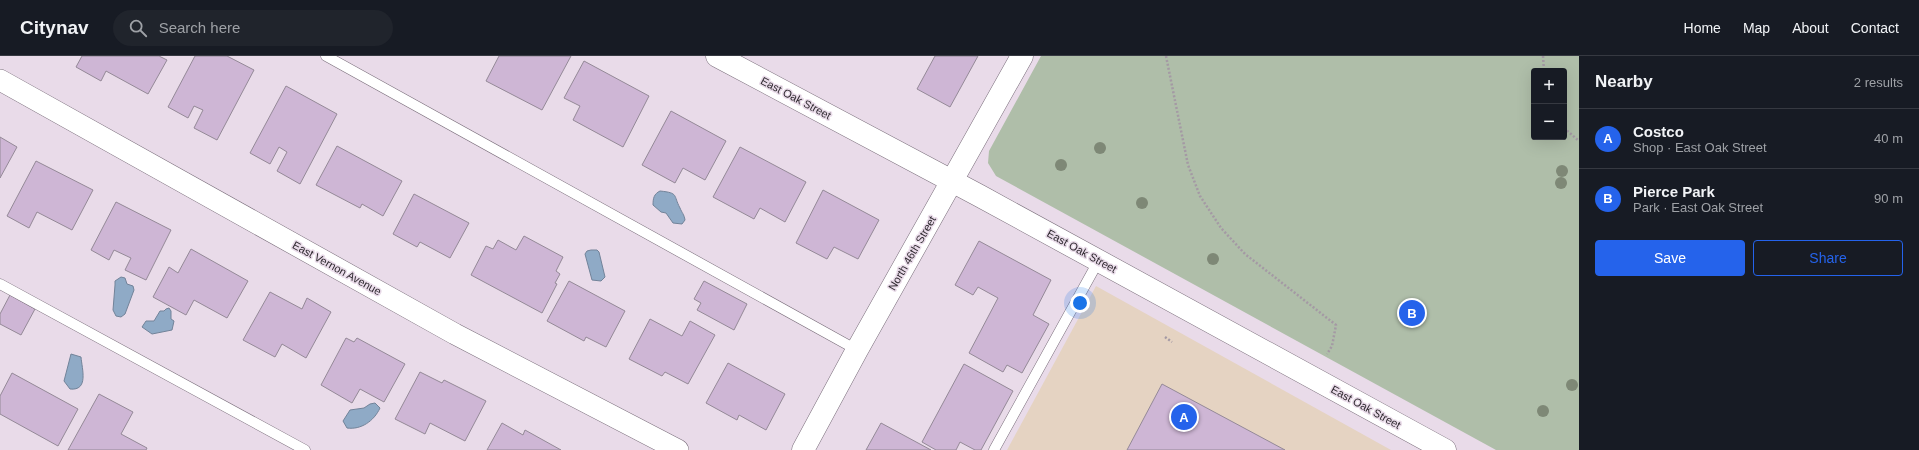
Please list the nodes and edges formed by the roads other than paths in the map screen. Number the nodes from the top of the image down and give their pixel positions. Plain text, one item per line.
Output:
1 (326, 56) edge
2 (717, 56) edge
3 (1022, 56) edge
4 (0, 80) edge
5 (953, 182) junction
6 (1099, 260) junction
7 (0, 284) edge
8 (857, 350) junction
9 (305, 450) edge
10 (678, 450) edge
11 (803, 450) edge
12 (994, 450) edge
13 (1444, 450) edge

1 - 8 lane
2 - 5 street, East Oak Street
3 - 5 street, North 46th Street
4 - 10 street, East Vernon Avenue
5 - 6 street, East Oak Street
5 - 8 street, North 46th Street
6 - 12 lane
6 - 13 street, East Oak Street
7 - 9 lane
8 - 11 street, North 46th Street

